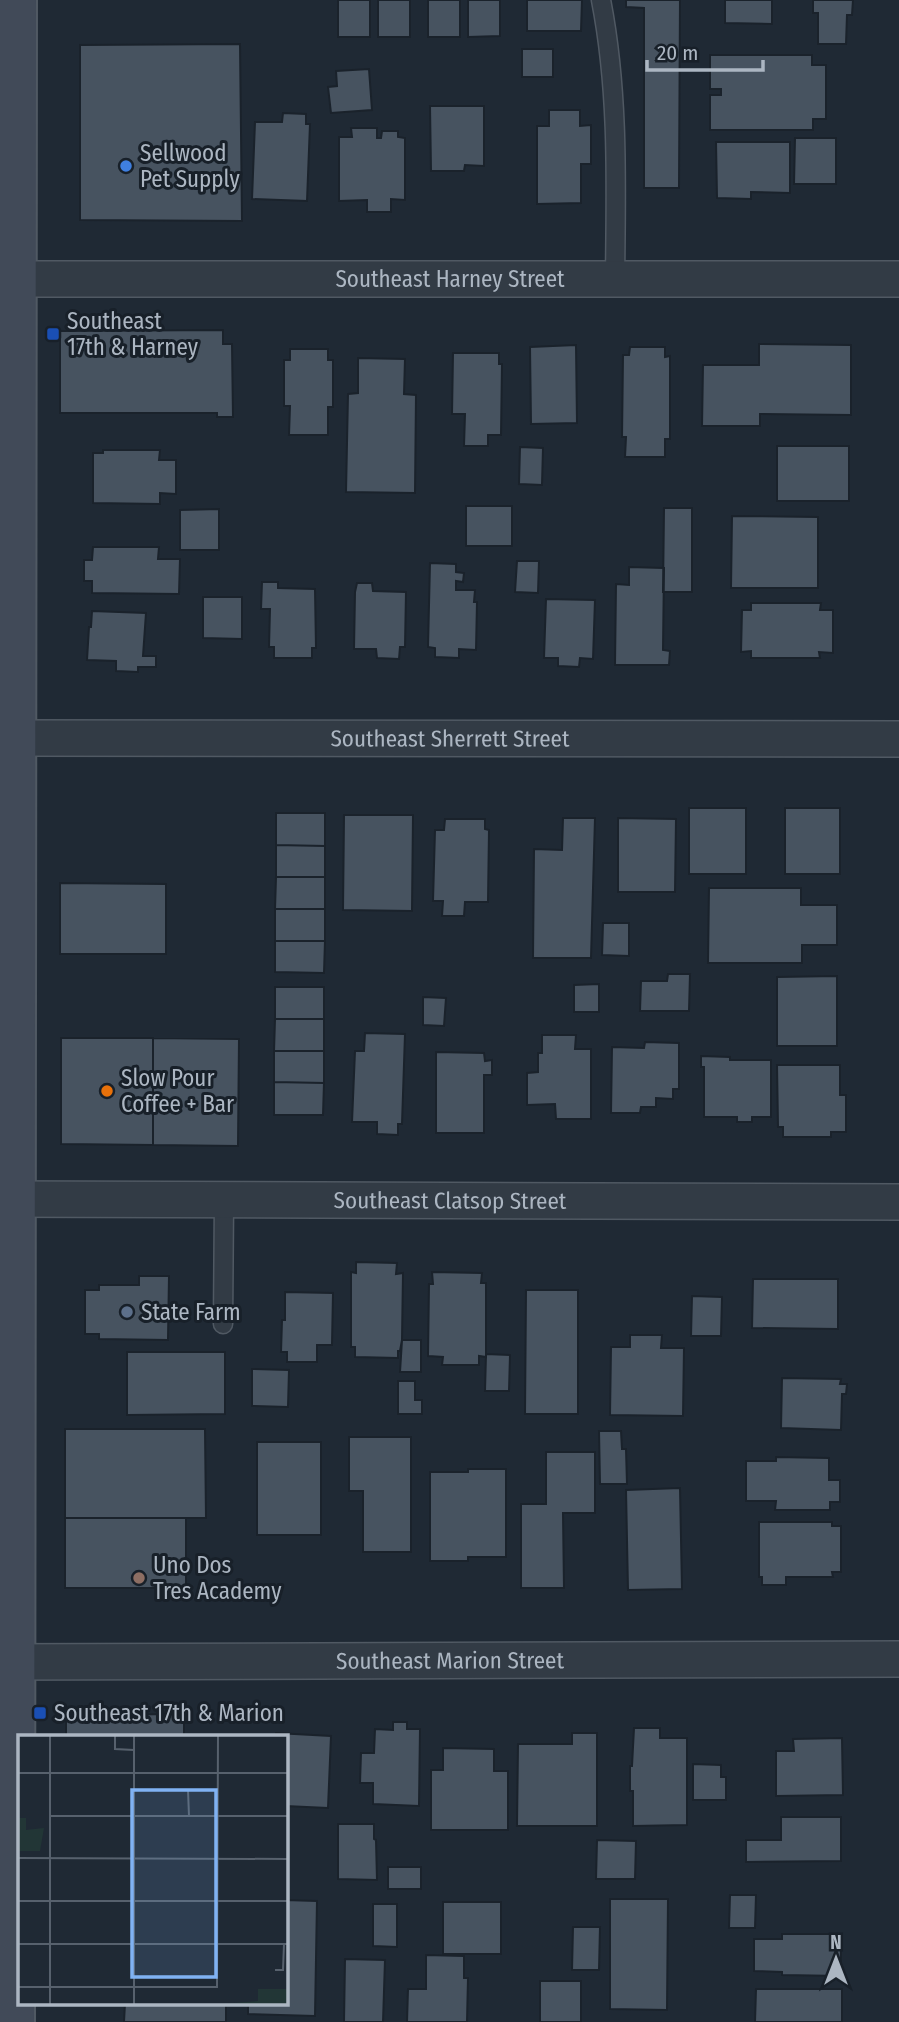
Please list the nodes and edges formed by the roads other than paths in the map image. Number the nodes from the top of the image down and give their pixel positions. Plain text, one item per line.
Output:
1 (17, 0) edge
2 (601, 0) edge
3 (9, 279) edge
4 (615, 279) junction
5 (899, 279) edge
6 (8, 738) edge
7 (899, 739) edge
8 (8, 1199) edge
9 (224, 1200) junction
10 (899, 1202) edge
11 (223, 1324) dead end
12 (899, 1659) edge
13 (8, 1662) edge
14 (15, 2022) edge

1 - 3 main road
2 - 4 lane
3 - 4 street, Southeast Harney Street
3 - 6 main road
4 - 5 street, Southeast Harney Street
6 - 7 street, Southeast Sherrett Street
6 - 8 main road
8 - 9 street, Southeast Clatsop Street
8 - 13 main road
9 - 10 street, Southeast Clatsop Street
9 - 11 lane
12 - 13 street, Southeast Marion Street
13 - 14 main road

